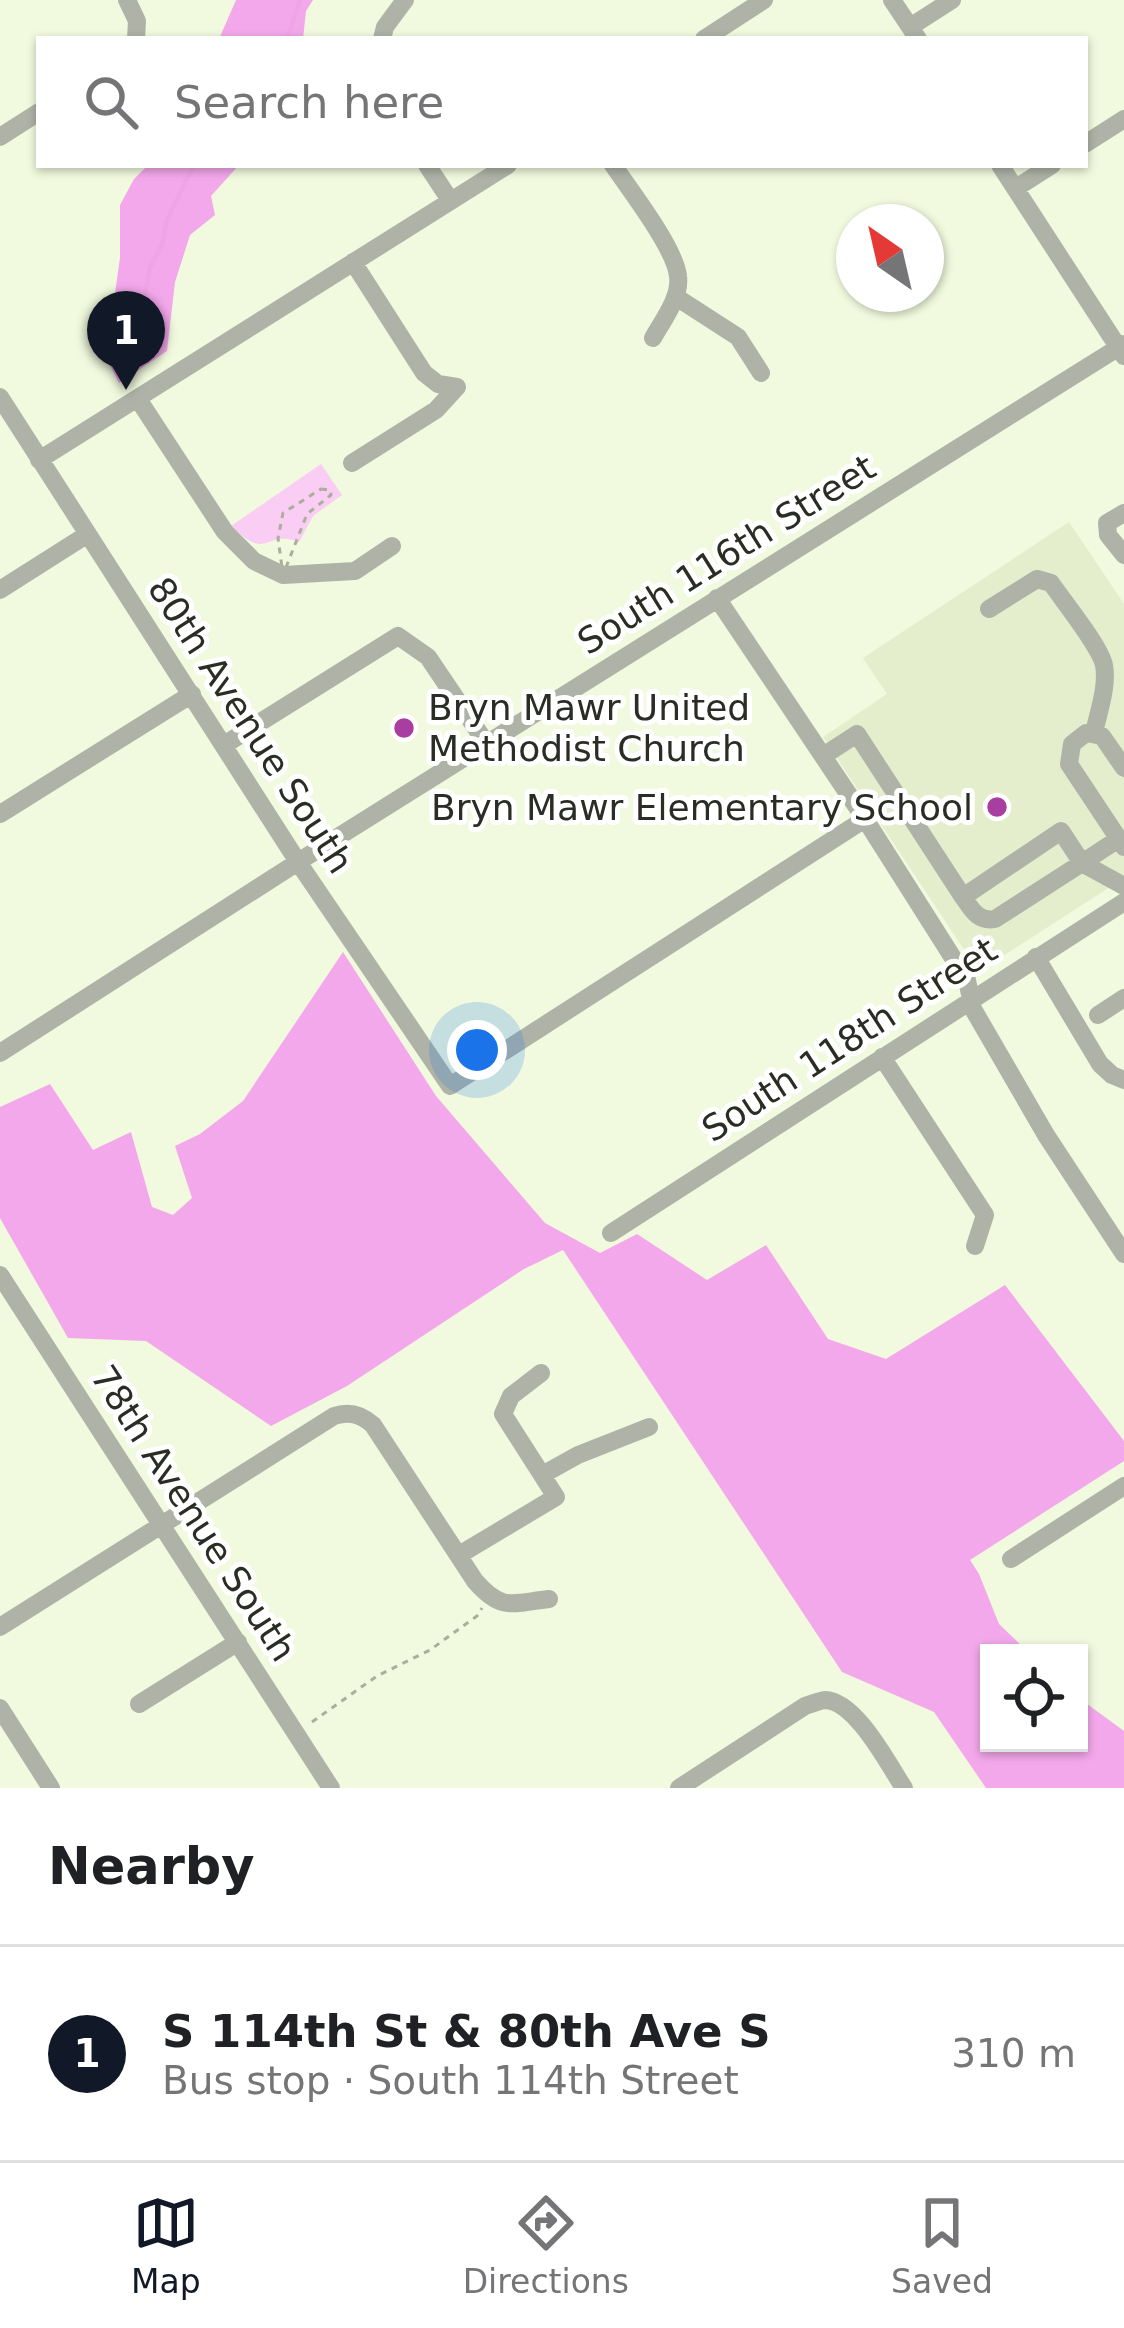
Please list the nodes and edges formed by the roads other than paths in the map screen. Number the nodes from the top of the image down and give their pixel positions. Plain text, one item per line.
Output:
1 (127, 0) edge
2 (405, 0) edge
3 (764, 0) edge
4 (892, 0) edge
5 (952, 0) edge
6 (914, 33) edge
7 (136, 36) edge
8 (383, 36) edge
9 (709, 36) edge
10 (36, 114) edge
11 (1124, 119) edge
12 (0, 137) edge
13 (1088, 142) edge
14 (430, 168) edge
15 (503, 168) edge
16 (615, 168) edge
17 (1002, 168) edge
18 (1047, 168) edge
19 (1016, 188) junction
20 (451, 200) junction
21 (353, 262) junction
22 (676, 297) junction
23 (652, 338) dead end
24 (1122, 349) edge
25 (760, 373) dead end
26 (0, 397) edge
27 (139, 400) junction
28 (39, 460) junction
29 (352, 464) dead end
30 (1124, 513) edge
31 (88, 534) junction
32 (392, 547) dead end
33 (1124, 556) edge
34 (0, 590) edge
35 (717, 598) junction
36 (988, 610) dead end
37 (192, 694) junction
38 (1094, 733) junction
39 (487, 743) junction
40 (224, 745) junction
41 (823, 756) junction
42 (1124, 768) edge
43 (0, 814) edge
44 (865, 819) junction
45 (1121, 844) edge
46 (298, 862) junction
47 (1082, 863) junction
48 (1124, 886) edge
49 (963, 897) junction
50 (1124, 902) edge
51 (1036, 957) junction
52 (1124, 998) edge
53 (969, 1001) junction
54 (1098, 1015) dead end
55 (0, 1053) edge
56 (882, 1057) junction
57 (1124, 1080) edge
58 (611, 1233) dead end
59 (975, 1246) dead end
60 (1124, 1253) edge
61 (0, 1275) edge
62 (10, 1308) edge
63 (542, 1373) dead end
64 (649, 1427) dead end
65 (542, 1475) junction
66 (1124, 1486) edge
67 (163, 1526) junction
68 (459, 1556) junction
69 (1011, 1559) dead end
70 (550, 1599) dead end
71 (0, 1627) edge
72 (238, 1642) junction
73 (139, 1704) dead end
74 (0, 1708) edge
75 (51, 1788) edge
76 (331, 1788) edge
77 (680, 1788) edge
78 (904, 1788) edge

1 - 7 street
2 - 8 street
3 - 9 street
4 - 6 street
5 - 6 street
10 - 12 street
11 - 13 street
14 - 20 street
15 - 20 street
16 - 22 street
17 - 19 street
18 - 19 street
19 - 24 street
20 - 21 street
21 - 27 street
21 - 29 street
22 - 23 street
22 - 25 street
24 - 35 street, South 116th Street
26 - 28 street, 80th Avenue South
27 - 28 street
27 - 32 street
28 - 31 street, 80th Avenue South
30 - 33 street
31 - 34 street
31 - 37 street, 80th Avenue South
35 - 39 street, South 116th Street
35 - 41 street
36 - 38 street
37 - 40 street, 80th Avenue South
37 - 43 street
38 - 42 street
38 - 45 street
39 - 40 street
39 - 46 street, South 116th Street
40 - 46 street, 80th Avenue South
41 - 44 street
41 - 49 street
44 - 46 street, 80th Avenue South
44 - 53 street
45 - 47 street
46 - 55 street, South 116th Street
47 - 48 street
47 - 49 street
47 - 49 street
50 - 51 street, South 118th Street
51 - 53 street, South 118th Street
51 - 57 street
52 - 54 street
53 - 56 street, South 118th Street
53 - 60 street
56 - 58 street, South 118th Street
56 - 59 street
61 - 62 street, 78th Avenue South
62 - 67 street, 78th Avenue South
63 - 65 street
64 - 65 street
65 - 68 street
66 - 69 street
67 - 68 street
67 - 71 street
67 - 72 street, 78th Avenue South
68 - 70 street
72 - 73 street
72 - 76 street, 78th Avenue South
74 - 75 street
77 - 78 street

